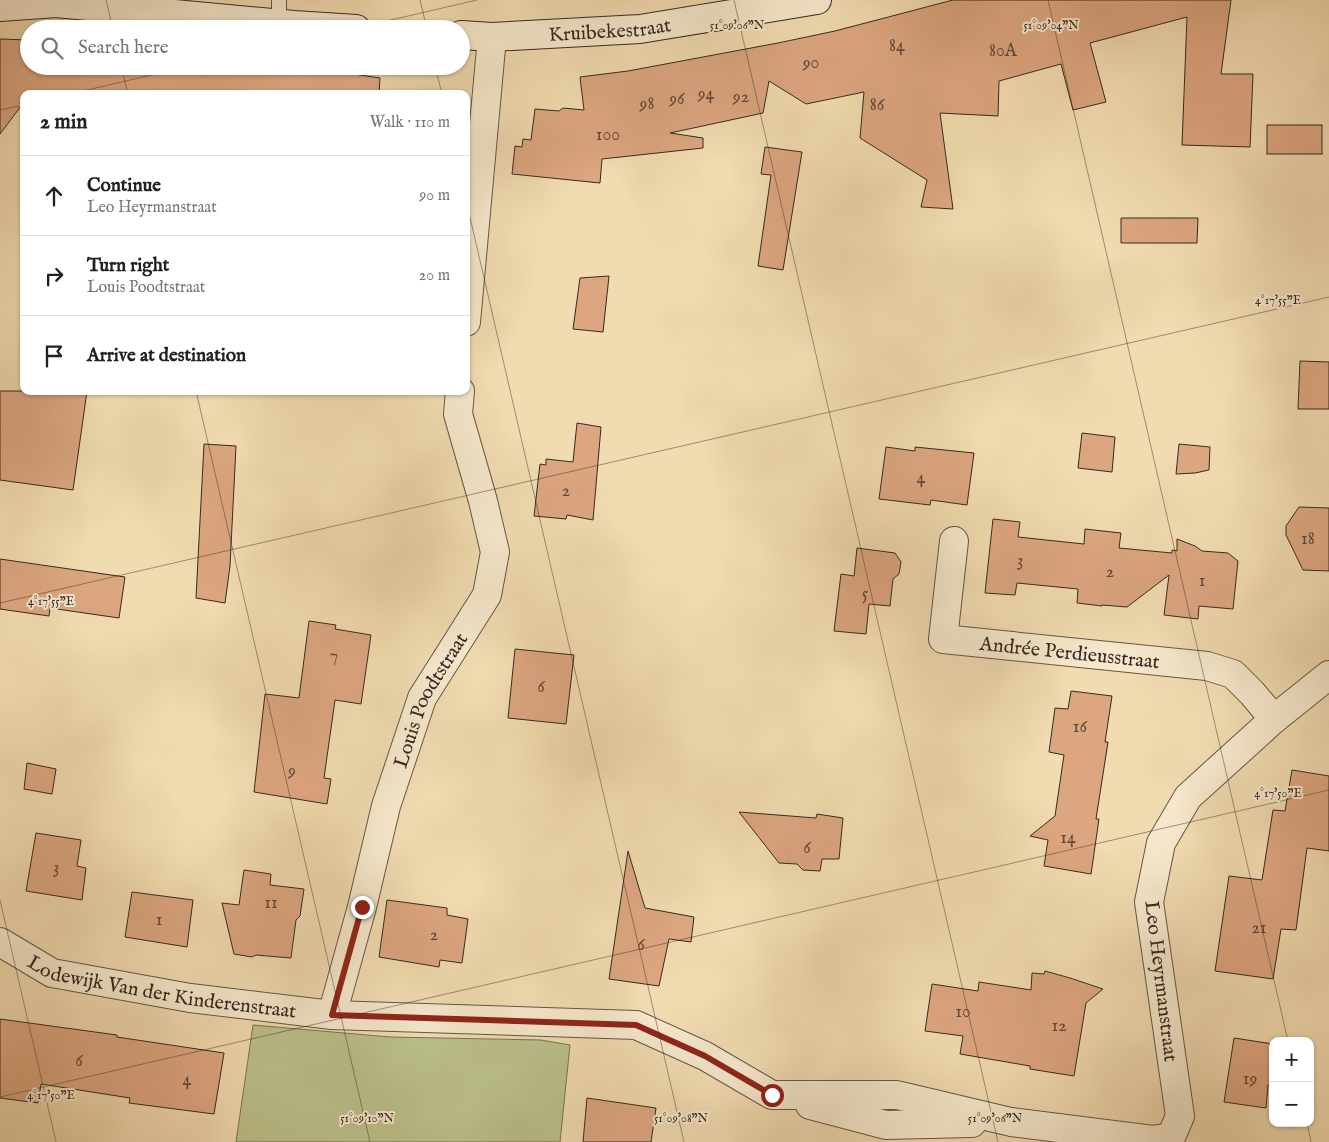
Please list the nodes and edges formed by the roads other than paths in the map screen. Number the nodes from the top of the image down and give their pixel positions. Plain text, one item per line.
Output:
1 (817, 0) edge
2 (0, 7) edge
3 (279, 12) edge
4 (315, 20) edge
5 (470, 36) edge
6 (492, 37) junction
7 (470, 278) edge
8 (460, 395) edge
9 (954, 541) dead end
10 (1329, 675) edge
11 (1274, 719) junction
12 (0, 942) edge
13 (332, 1015) junction

1 - 6 street, Kruibekestraat
2 - 3 street
3 - 4 street
5 - 6 street, Kruibekestraat
6 - 7 street
8 - 13 street, Louis Poodtstraat
9 - 11 street, Andrée Perdieusstraat
10 - 11 street, Leo Heyrmanstraat
11 - 13 street, Leo Heyrmanstraat
12 - 13 street, Lodewijk Van der Kinderenstraat

